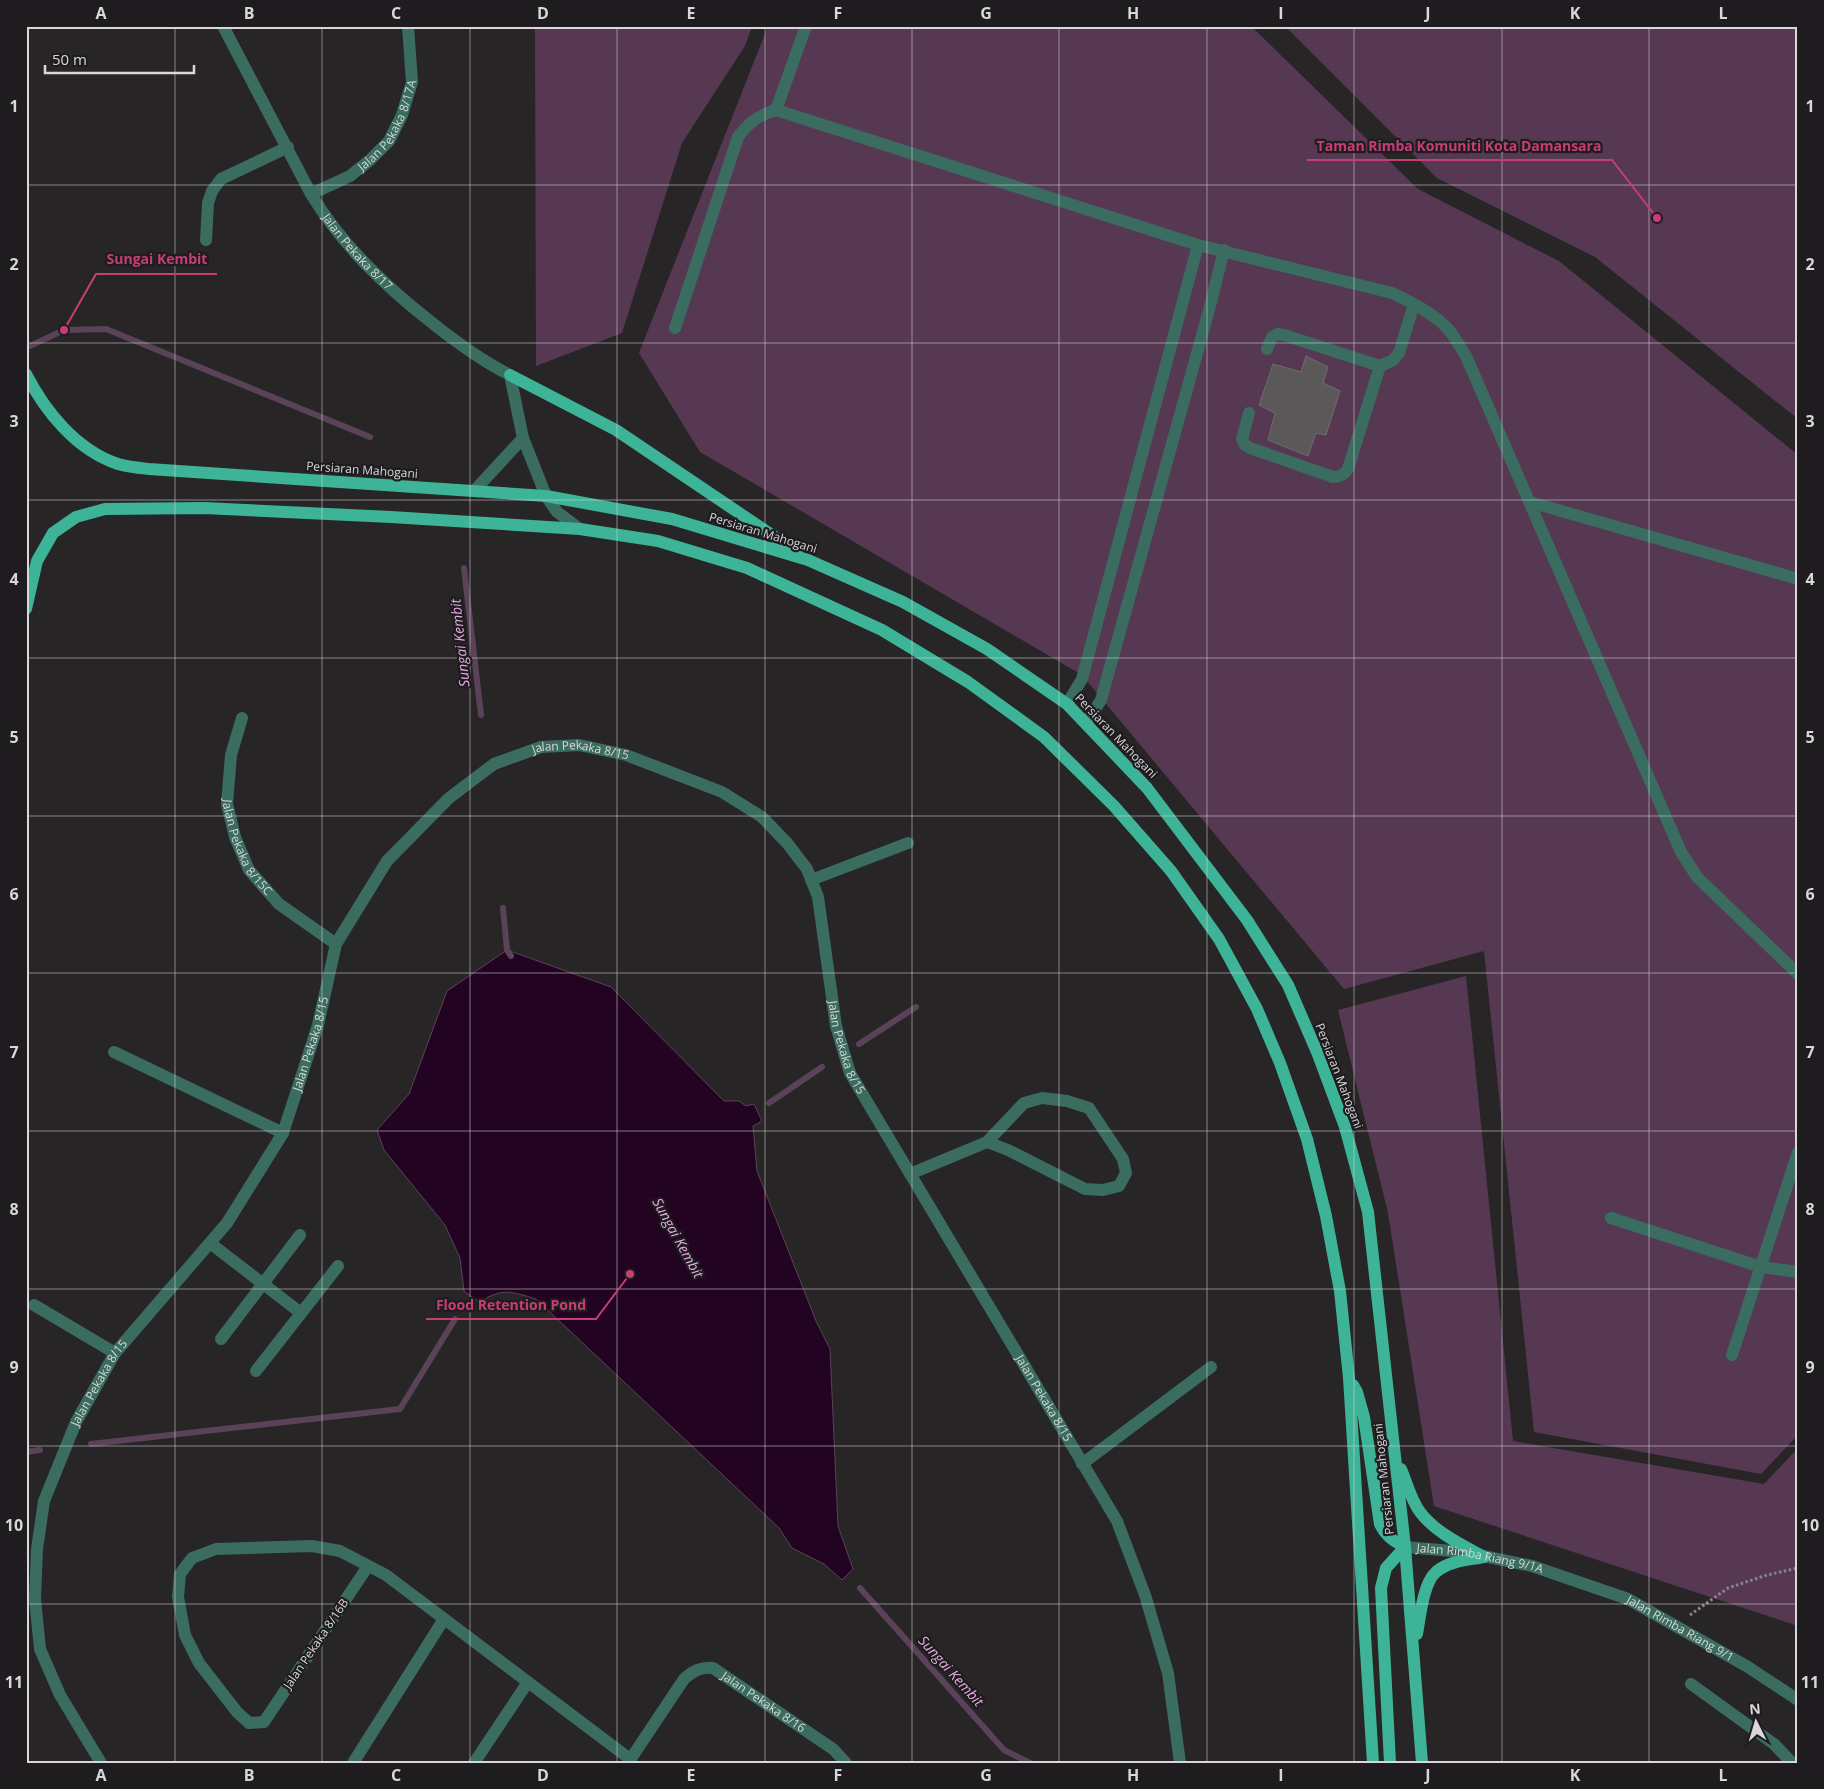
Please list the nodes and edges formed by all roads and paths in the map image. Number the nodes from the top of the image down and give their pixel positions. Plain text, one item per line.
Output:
1 (223, 26) edge
2 (408, 26) edge
3 (806, 26) edge
4 (776, 110) junction
5 (288, 147) junction
6 (311, 194) junction
7 (206, 240) dead end
8 (1198, 245) junction
9 (1224, 250) junction
10 (1414, 304) junction
11 (675, 328) dead end
12 (1267, 349) dead end
13 (1380, 366) junction
14 (26, 374) edge
15 (510, 376) junction
16 (1249, 413) dead end
17 (523, 438) junction
18 (474, 491) junction
19 (546, 496) junction
20 (1530, 502) junction
21 (580, 528) junction
22 (808, 560) junction
23 (1798, 579) edge
24 (26, 609) edge
25 (1067, 704) junction
26 (242, 718) dead end
27 (1086, 723) junction
28 (908, 843) dead end
29 (811, 880) junction
30 (336, 944) junction
31 (1798, 974) edge
32 (114, 1052) dead end
33 (282, 1133) junction
34 (987, 1142) junction
35 (1798, 1152) edge
36 (910, 1174) junction
37 (1611, 1218) dead end
38 (300, 1235) dead end
39 (210, 1243) junction
40 (338, 1266) dead end
41 (1761, 1267) junction
42 (1798, 1272) edge
43 (263, 1284) junction
44 (34, 1305) dead end
45 (301, 1313) junction
46 (221, 1339) dead end
47 (116, 1353) junction
48 (1732, 1355) dead end
49 (1211, 1367) dead end
50 (256, 1370) dead end
51 (1349, 1378) junction
52 (1395, 1453) junction
53 (1082, 1464) junction
54 (1405, 1547) junction
55 (1484, 1557) junction
56 (368, 1566) junction
57 (1798, 1568) edge
58 (1555, 1573) joint
59 (444, 1619) junction
60 (1675, 1625) junction
61 (1414, 1651) junction
62 (528, 1682) junction
63 (1691, 1684) dead end
64 (1798, 1700) edge
65 (629, 1761) edge
66 (102, 1763) edge
67 (353, 1763) edge
68 (474, 1763) edge
69 (846, 1763) edge
70 (1180, 1763) edge
71 (1373, 1763) edge
72 (1390, 1763) edge
73 (1422, 1763) edge
74 (1792, 1763) edge

1 - 5 street, Jalan Pekaka 8/17
2 - 6 street, Jalan Pekaka 8/17A
3 - 4 street
4 - 8 street
4 - 11 street
5 - 6 street, Jalan Pekaka 8/17
5 - 7 street
6 - 15 street, Jalan Pekaka 8/17
8 - 9 street
8 - 25 street
9 - 10 street
9 - 27 street
10 - 13 street
10 - 20 street
12 - 13 street
13 - 16 street
14 - 18 main road, Persiaran Mahogani
15 - 17 street
15 - 22 main road
17 - 18 street
17 - 19 street
18 - 19 main road, Persiaran Mahogani
19 - 21 street
19 - 22 main road, Persiaran Mahogani
20 - 23 street
20 - 31 street
21 - 24 main road
21 - 51 main road
22 - 25 main road, Persiaran Mahogani
25 - 27 main road, Persiaran Mahogani
26 - 30 street, Jalan Pekaka 8/15C
27 - 52 main road, Persiaran Mahogani
28 - 29 street
29 - 30 street, Jalan Pekaka 8/15
29 - 36 street, Jalan Pekaka 8/15
30 - 33 street, Jalan Pekaka 8/15
32 - 33 street
33 - 39 street, Jalan Pekaka 8/15
34 - 34 street
34 - 36 street
35 - 41 street
36 - 53 street, Jalan Pekaka 8/15
37 - 41 street
38 - 43 street
39 - 43 street
39 - 47 street, Jalan Pekaka 8/15
40 - 45 street
41 - 42 street
41 - 48 street
43 - 45 street
43 - 46 street
44 - 47 street
45 - 50 street
47 - 66 street, Jalan Pekaka 8/15
49 - 53 street
51 - 54 main road
51 - 71 main road
52 - 54 main road, Persiaran Mahogani
52 - 55 main road
53 - 70 street, Jalan Pekaka 8/15
54 - 55 street, Jalan Rimba Riang 9/1A
54 - 61 main road, Persiaran Mahogani
54 - 72 main road
55 - 58 street, Jalan Rimba Riang 9/1A
55 - 61 main road
56 - 56 street, Jalan Pekaka 8/16B
56 - 59 street
57 - 60 path
58 - 60 street, Jalan Rimba Riang 9/1
59 - 62 street
59 - 67 street
60 - 64 street, Jalan Rimba Riang 9/1
61 - 73 main road, Persiaran Mahogani
62 - 65 street
62 - 68 street
63 - 74 street
65 - 69 street, Jalan Pekaka 8/16

